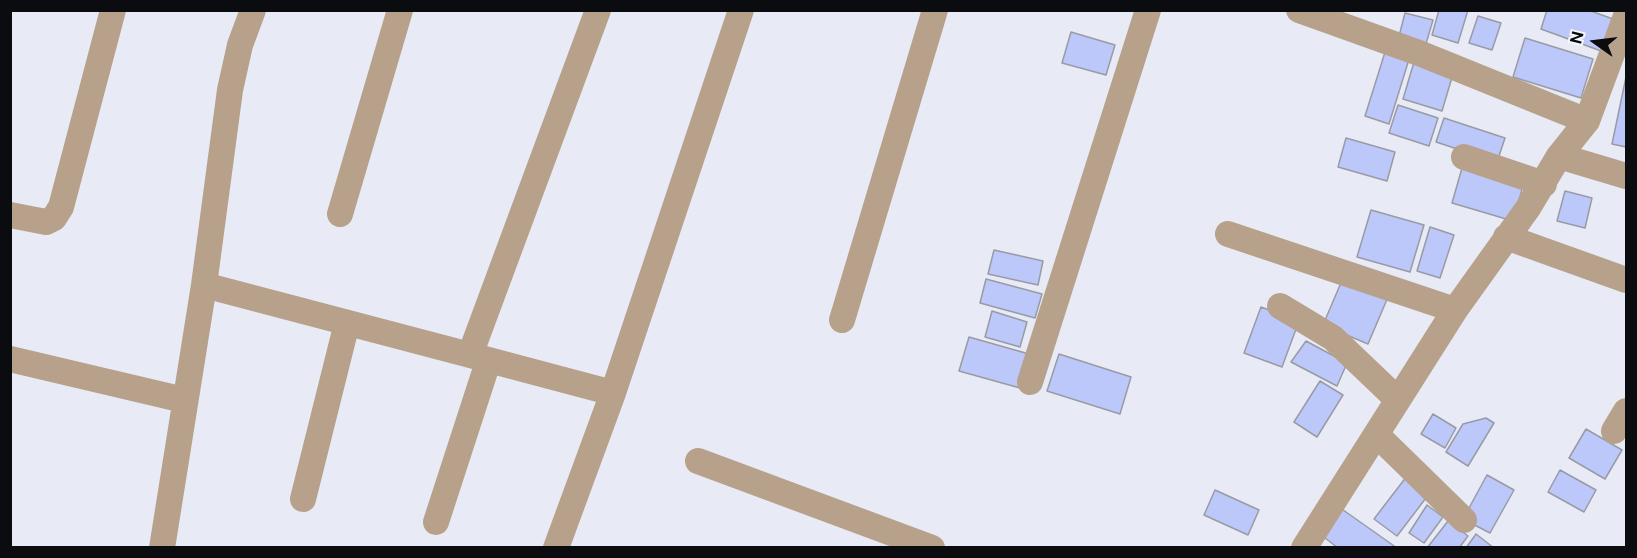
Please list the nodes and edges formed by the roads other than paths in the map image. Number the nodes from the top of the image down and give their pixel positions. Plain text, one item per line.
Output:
1 (113, 10) edge
2 (253, 10) edge
3 (400, 10) edge
4 (598, 10) edge
5 (741, 10) edge
6 (935, 10) edge
7 (1148, 10) edge
8 (1299, 10) edge
9 (1626, 16) edge
10 (1587, 121) junction
11 (1559, 156) junction
12 (1464, 157) dead end
13 (1626, 176) edge
14 (1544, 184) junction
15 (340, 214) dead end
16 (10, 215) edge
17 (1228, 234) dead end
18 (1506, 237) junction
19 (1626, 280) edge
20 (204, 285) junction
21 (1280, 306) dead end
22 (1455, 310) junction
23 (842, 320) dead end
24 (347, 323) junction
25 (479, 358) junction
26 (10, 359) edge
27 (1030, 382) dead end
28 (613, 393) junction
29 (1397, 399) junction
30 (184, 400) junction
31 (1377, 435) junction
32 (698, 461) dead end
33 (303, 499) dead end
34 (1464, 520) dead end
35 (436, 522) dead end
36 (162, 548) edge
37 (556, 548) edge
38 (932, 548) edge
39 (1304, 548) edge

1 - 16 street
2 - 20 street
3 - 15 street
4 - 25 street
5 - 28 street
6 - 23 street
7 - 27 street
8 - 10 street
9 - 10 street
10 - 11 street
11 - 13 street
11 - 14 street
12 - 14 street
14 - 18 street
17 - 22 street
18 - 19 street
18 - 22 street
20 - 24 street
20 - 30 street
21 - 29 street
22 - 29 street
24 - 25 street
24 - 33 street
25 - 28 street
25 - 35 street
26 - 30 street
28 - 37 street
29 - 31 street
30 - 36 street
31 - 34 street
31 - 39 street
32 - 38 street

